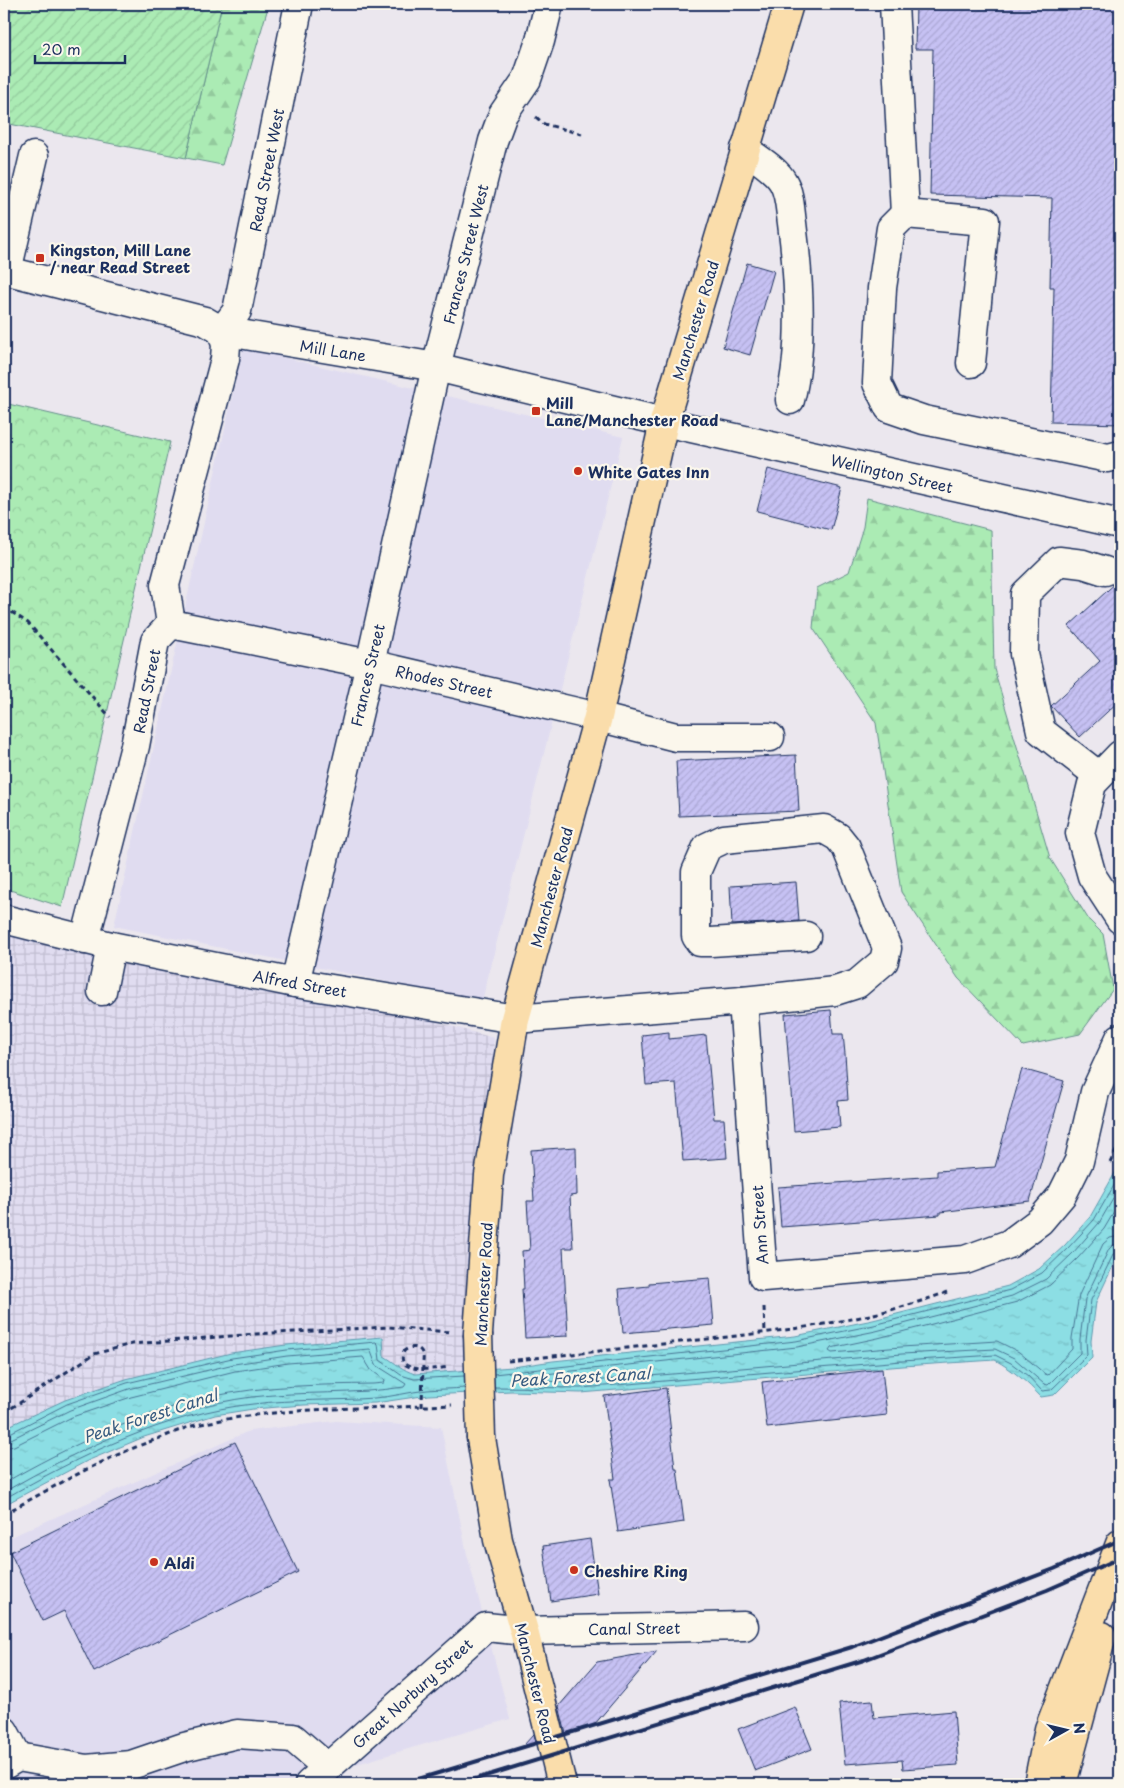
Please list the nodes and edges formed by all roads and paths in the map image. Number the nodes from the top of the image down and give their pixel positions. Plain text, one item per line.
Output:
1 (299, 4) edge
2 (549, 4) edge
3 (789, 4) edge
4 (894, 4) edge
5 (517, 93) junction
6 (582, 134) dead end
7 (745, 149) junction
8 (34, 156) dead end
9 (905, 214) junction
10 (6, 271) edge
11 (222, 331) junction
12 (971, 363) dead end
13 (436, 367) junction
14 (790, 400) dead end
15 (664, 422) junction
16 (1120, 455) edge
17 (1120, 524) edge
18 (1105, 571) dead end
19 (4, 607) edge
20 (171, 624) junction
21 (370, 664) junction
22 (598, 717) junction
23 (770, 736) dead end
24 (135, 746) junction
25 (1120, 755) edge
26 (1099, 776) junction
27 (4, 919) edge
28 (1120, 919) edge
29 (806, 936) dead end
30 (98, 943) junction
31 (295, 982) junction
32 (102, 991) dead end
33 (743, 1001) junction
34 (515, 1019) junction
35 (1120, 1038) edge
36 (765, 1333) dead end
37 (478, 1334) junction
38 (507, 1361) dead end
39 (458, 1366) dead end
40 (451, 1405) dead end
41 (422, 1407) junction
42 (4, 1413) edge
43 (4, 1514) edge
44 (1120, 1544) edge
45 (1120, 1566) edge
46 (744, 1626) dead end
47 (524, 1631) junction
48 (4, 1731) edge
49 (11, 1761) edge
50 (318, 1776) edge
51 (562, 1784) edge
52 (1038, 1784) edge
53 (1062, 1784) edge

1 - 11 street, Read Street West
2 - 5 street, Frances Street West
3 - 7 main road, Manchester Road
4 - 9 street
5 - 6 path
5 - 13 street, Frances Street West
7 - 14 street
7 - 15 main road, Manchester Road
8 - 10 street
9 - 12 street
9 - 16 street
10 - 11 street, Mill Lane
11 - 13 street, Mill Lane
11 - 20 street
13 - 15 street, Mill Lane
13 - 21 street, Frances Street
15 - 17 street, Wellington Street
15 - 22 main road, Manchester Road
18 - 26 street
19 - 24 path
20 - 21 street, Rhodes Street
20 - 24 street, Read Street
21 - 22 street, Rhodes Street
21 - 31 street, Frances Street
22 - 23 street, Rhodes Street
22 - 34 main road, Manchester Road
24 - 30 street, Read Street
25 - 26 street
26 - 28 street
27 - 30 street, Alfred Street
29 - 33 street
30 - 31 street, Alfred Street
30 - 32 street, Read Street
31 - 34 street, Alfred Street
33 - 34 street
33 - 35 street, Ann Street
34 - 37 main road, Manchester Road
36 - 38 path
37 - 42 path
37 - 47 main road, Manchester Road, bridge
39 - 41 path, bridge
40 - 41 path
41 - 43 path
44 - 52 main road
45 - 53 main road
46 - 47 street, Canal Street
47 - 50 street, Great Norbury Street
47 - 51 main road, Manchester Road
48 - 49 street
49 - 50 street

